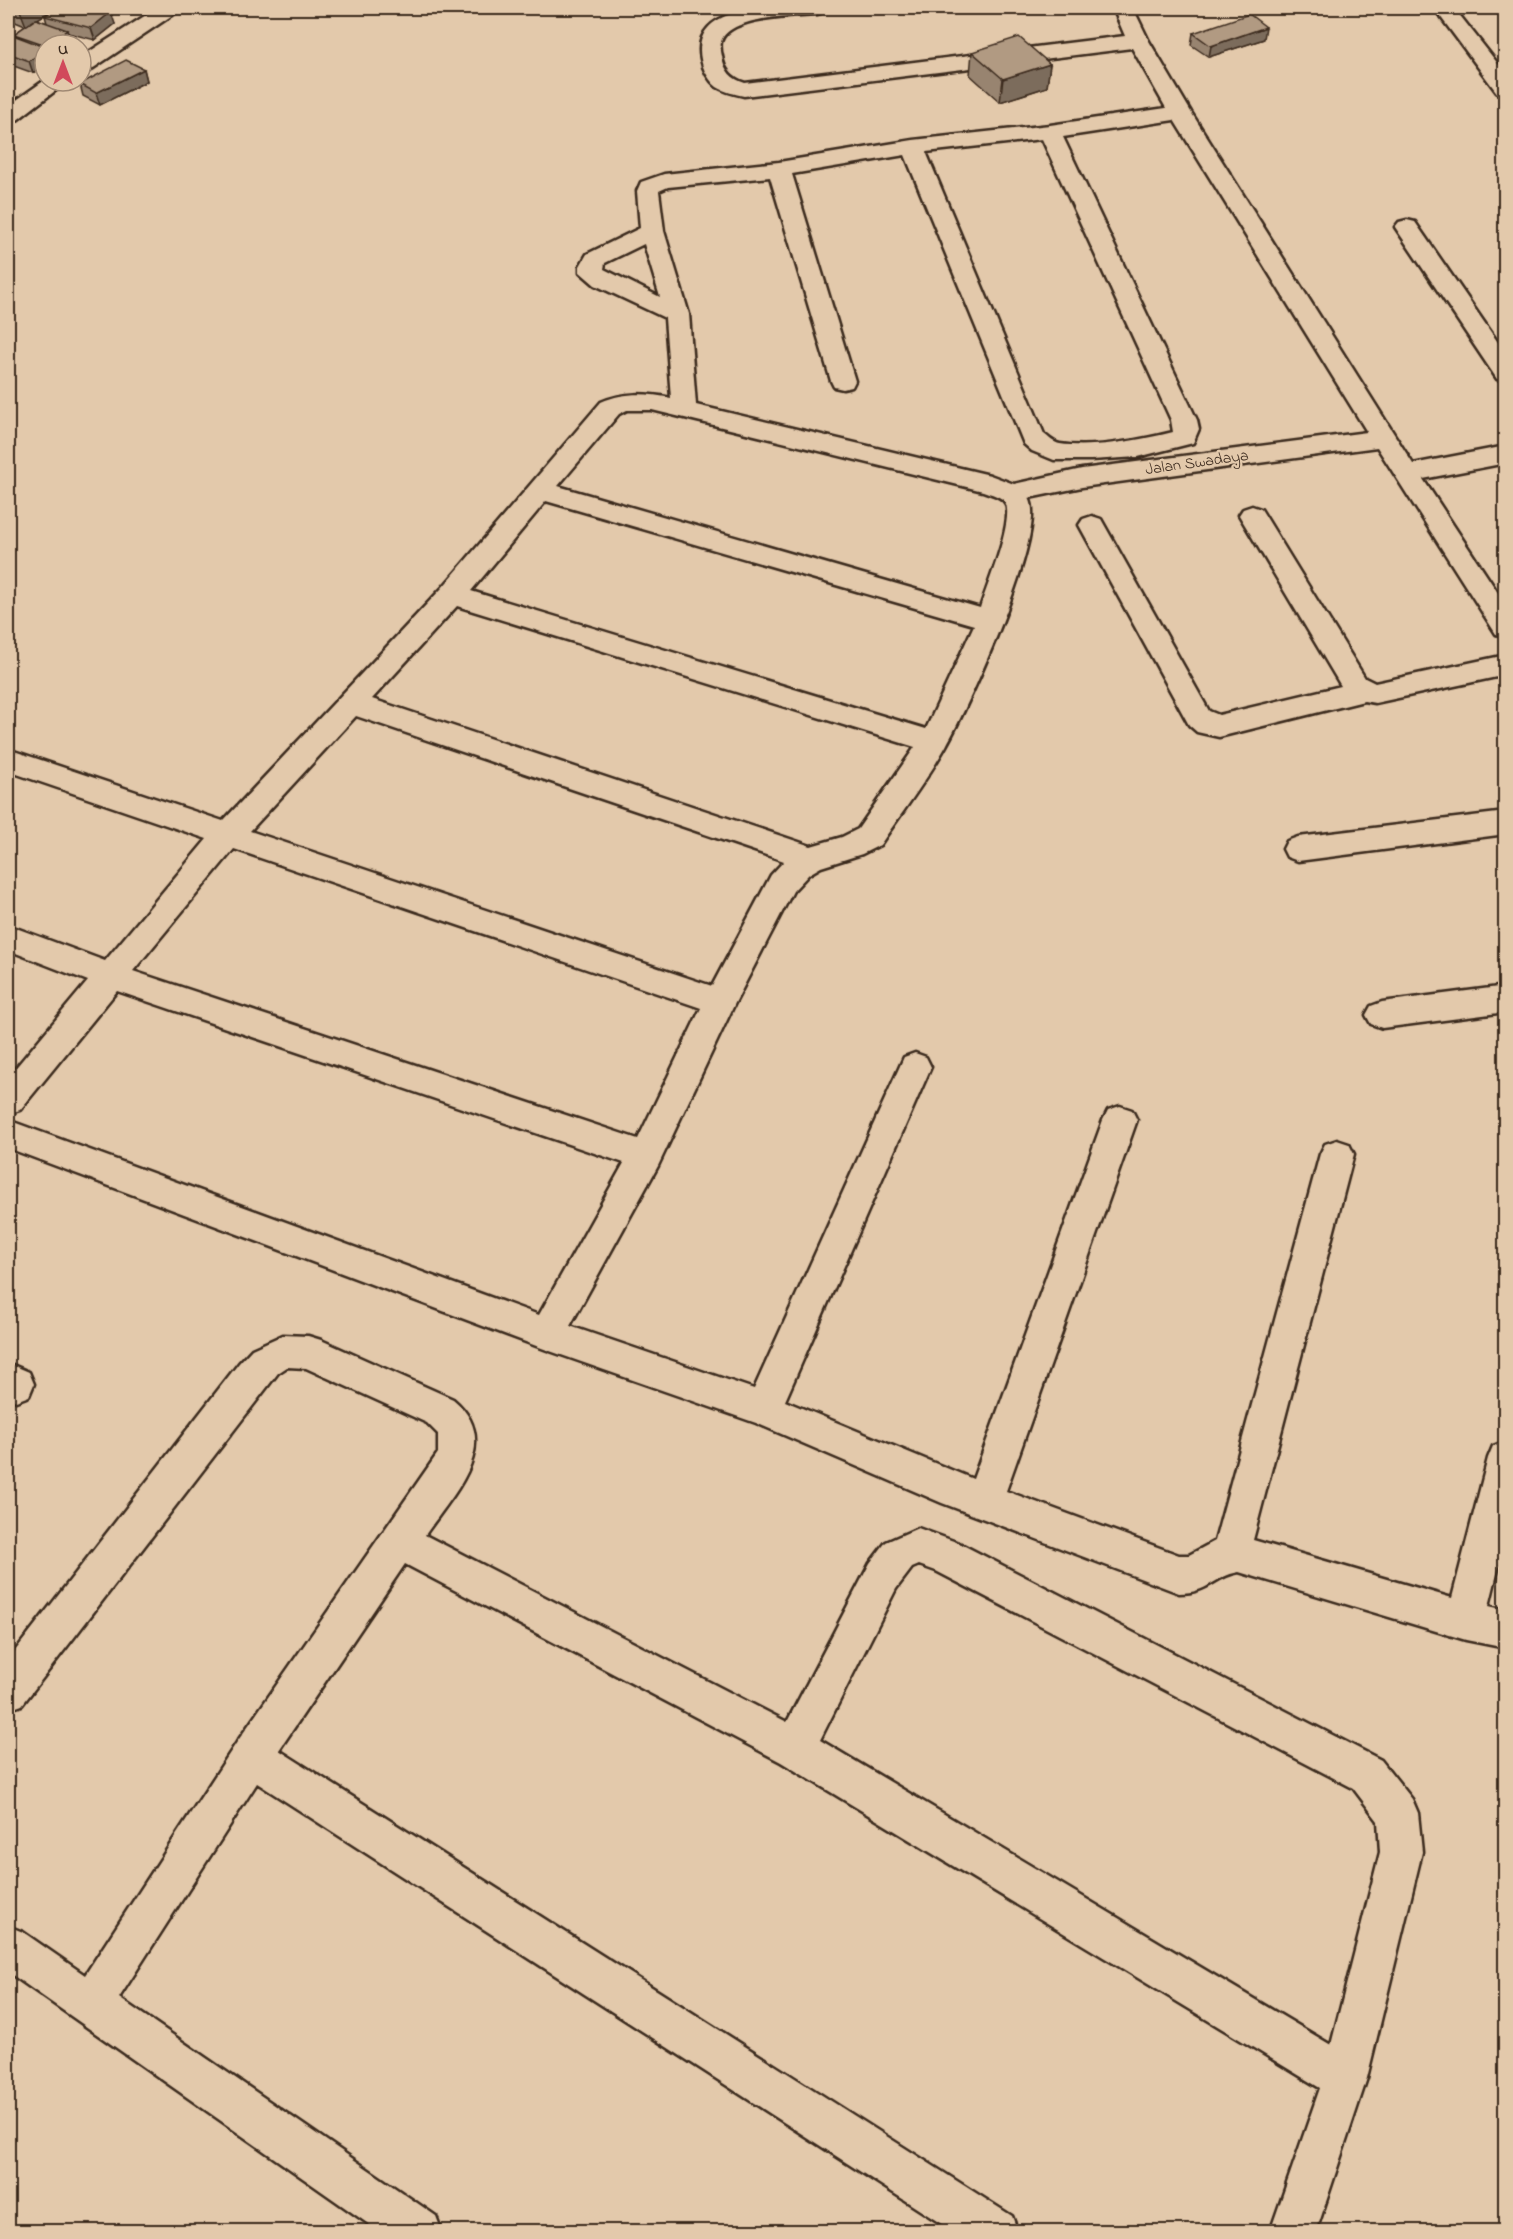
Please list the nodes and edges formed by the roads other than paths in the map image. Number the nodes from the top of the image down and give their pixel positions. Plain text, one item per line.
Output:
1 (170, 8) edge
2 (817, 8) edge
3 (1123, 8) edge
4 (1444, 8) edge
5 (1138, 41) junction
6 (93, 58) edge
7 (1506, 89) edge
8 (39, 93) edge
9 (8, 94) edge
10 (30, 99) junction
11 (1180, 112) junction
12 (8, 116) edge
13 (1050, 132) junction
14 (913, 147) junction
15 (779, 169) junction
16 (1407, 227) dead end
17 (652, 231) junction
18 (677, 314) junction
19 (1506, 373) edge
20 (843, 381) dead end
21 (684, 411) junction
22 (1384, 438) junction
23 (1506, 454) edge
24 (1406, 474) junction
25 (540, 490) junction
26 (1012, 493) junction
27 (1252, 515) dead end
28 (1092, 525) dead end
29 (452, 595) junction
30 (990, 620) junction
31 (1506, 627) edge
32 (1506, 665) edge
33 (1364, 691) junction
34 (351, 704) junction
35 (934, 742) junction
36 (8, 760) edge
37 (1506, 823) edge
38 (228, 834) junction
39 (1298, 849) dead end
40 (811, 858) junction
41 (8, 938) edge
42 (110, 976) junction
43 (1506, 999) edge
44 (720, 1002) junction
45 (1382, 1015) dead end
46 (915, 1067) dead end
47 (8, 1100) edge
48 (1120, 1120) dead end
49 (8, 1134) edge
50 (1337, 1154) dead end
51 (646, 1156) junction
52 (547, 1334) junction
53 (763, 1409) junction
54 (1506, 1458) edge
55 (984, 1500) junction
56 (399, 1541) junction
57 (1230, 1555) junction
58 (1466, 1621) junction
59 (1506, 1629) edge
60 (8, 1691) edge
61 (795, 1748) junction
62 (251, 1756) junction
63 (8, 1947) edge
64 (90, 2005) junction
65 (1345, 2078) junction
66 (420, 2232) edge
67 (996, 2232) edge
68 (1293, 2232) edge

1 - 6 street
2 - 5 street
3 - 5 street
4 - 7 street
5 - 11 street
8 - 10 street
9 - 10 street
10 - 12 street
11 - 13 street
11 - 22 street
13 - 14 street
13 - 14 street
14 - 15 street
15 - 17 street
15 - 20 street
16 - 19 street
17 - 18 street
17 - 18 street
18 - 21 street
21 - 25 street
21 - 26 street
22 - 24 street
22 - 26 street, Jalan Swadaya
23 - 24 street
24 - 31 street
25 - 29 street
25 - 30 street
26 - 30 street
27 - 33 street
28 - 33 street
29 - 34 street
29 - 35 street
30 - 35 street
32 - 33 street
34 - 38 street
34 - 40 street
35 - 40 street
36 - 38 street
37 - 39 street
38 - 42 street
38 - 44 street
40 - 44 street
41 - 42 street
42 - 47 street
42 - 51 street
43 - 45 street
44 - 51 street
46 - 53 street
48 - 55 street
49 - 52 street
50 - 57 street
51 - 52 street
52 - 53 street
53 - 55 street
54 - 58 street
55 - 57 street
56 - 60 street
56 - 61 street
56 - 62 street
57 - 58 street
58 - 59 street
61 - 65 street
61 - 65 street
62 - 64 street
62 - 67 street
63 - 64 street
64 - 66 street
65 - 68 street

